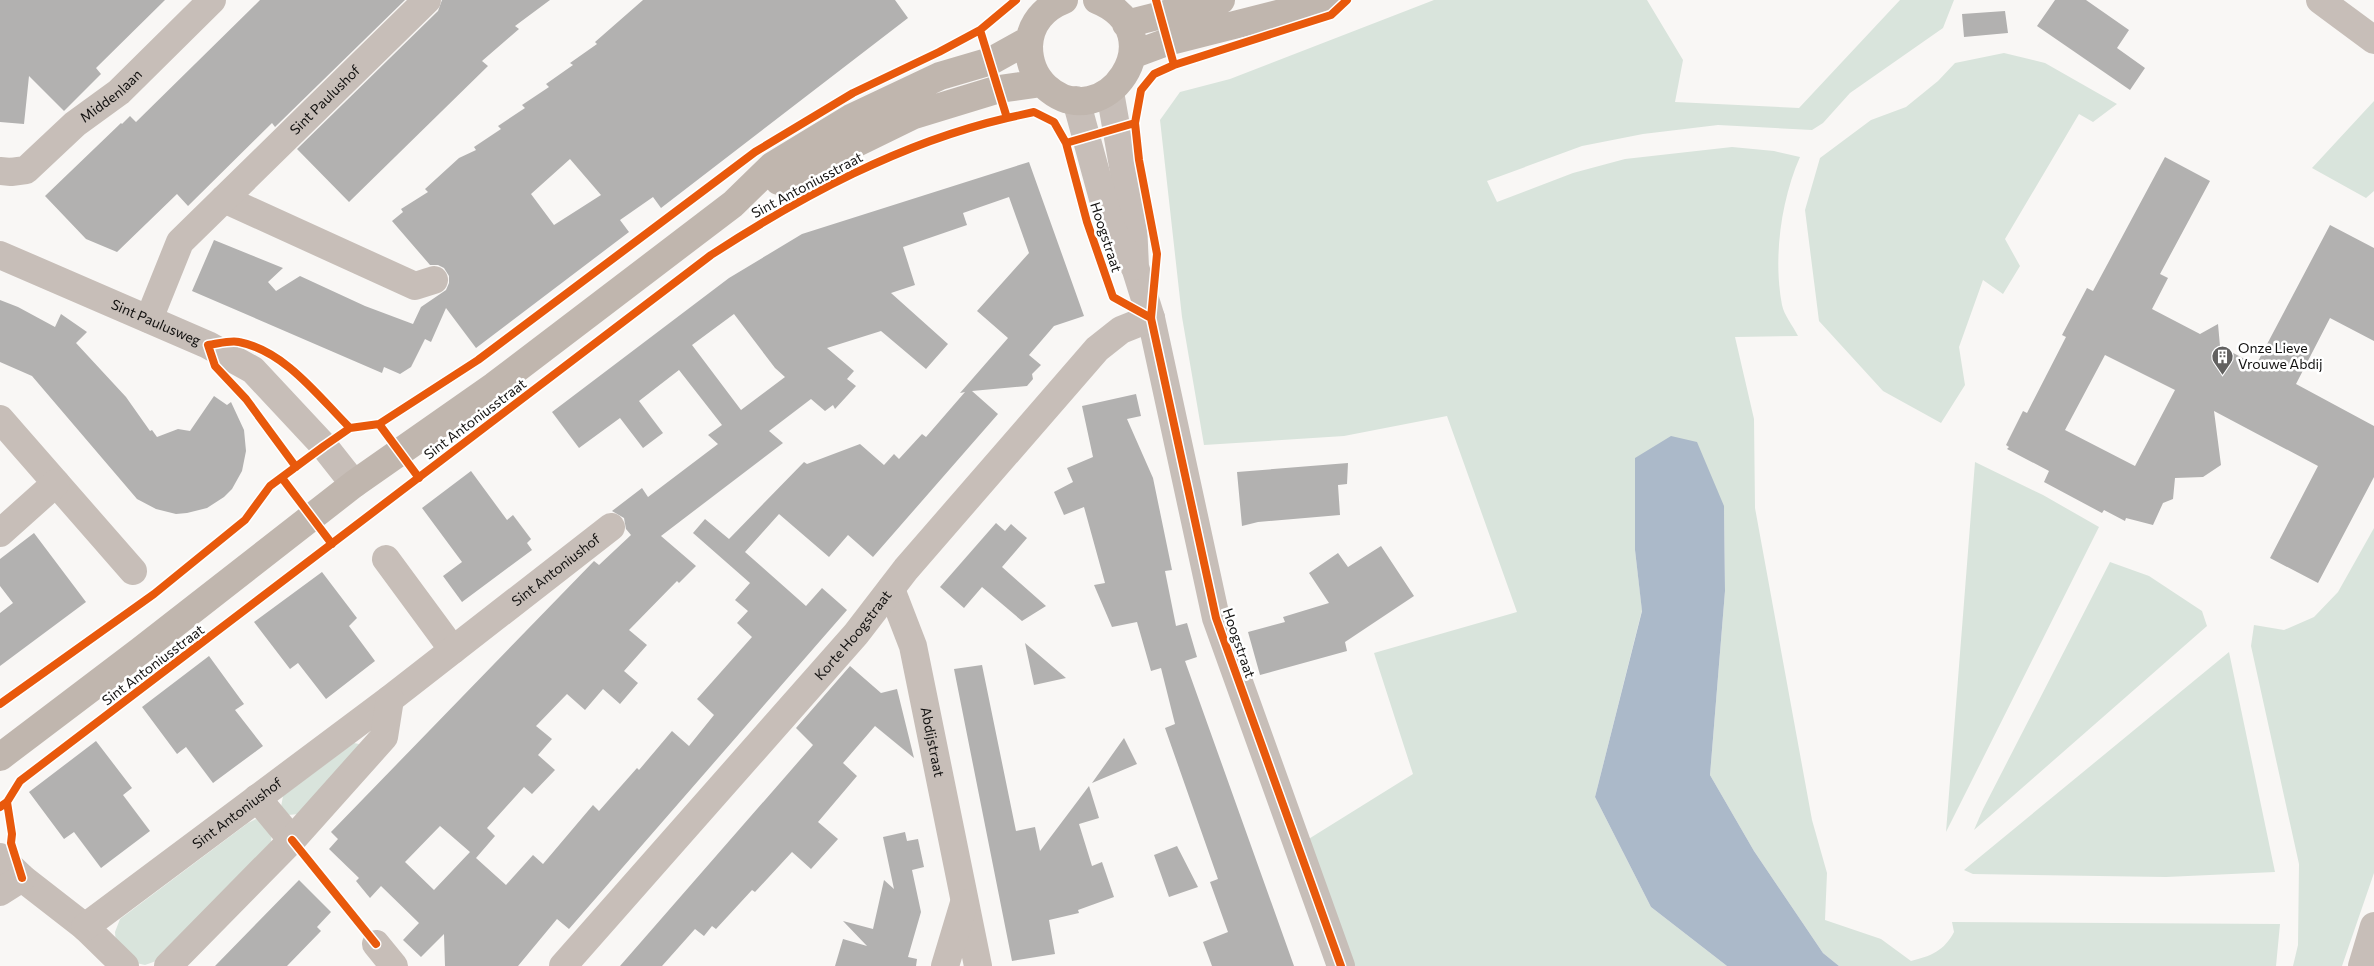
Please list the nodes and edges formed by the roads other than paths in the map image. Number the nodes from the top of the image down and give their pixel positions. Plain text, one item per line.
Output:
1 (212, 0) edge
2 (427, 0) edge
3 (1097, 0) edge
4 (1221, 0) edge
5 (1333, 0) edge
6 (2320, 0) edge
7 (1057, 1) edge
8 (1126, 24) junction
9 (1030, 40) junction
10 (2374, 40) edge
11 (1132, 55) junction
12 (1042, 83) junction
13 (1110, 92) junction
14 (1076, 100) junction
15 (0, 171) edge
16 (224, 199) junction
17 (733, 204) junction
18 (0, 256) edge
19 (1135, 267) junction
20 (434, 280) dead end
21 (1151, 318) junction
22 (149, 319) junction
23 (0, 419) edge
24 (56, 484) junction
25 (354, 484) junction
26 (611, 527) dead end
27 (0, 533) edge
28 (386, 559) dead end
29 (133, 570) dead end
30 (891, 589) junction
31 (453, 650) junction
32 (390, 699) junction
33 (0, 757) edge
34 (257, 798) junction
35 (292, 840) junction
36 (0, 857) edge
37 (11, 885) edge
38 (965, 899) junction
39 (2374, 926) edge
40 (85, 927) junction
41 (376, 944) dead end
42 (125, 966) edge
43 (168, 966) edge
44 (394, 966) edge
45 (563, 966) edge
46 (945, 966) edge
47 (978, 966) edge
48 (1340, 966) edge
49 (2362, 966) edge

1 - 15 street, Middenlaan
2 - 16 street, Sint Paulushof
3 - 8 main road
4 - 8 main road
5 - 11 main road
6 - 10 street
7 - 9 main road
8 - 11 main road
9 - 12 main road
9 - 17 main road, Sint Antoniusstraat
11 - 13 main road
12 - 14 main road
12 - 17 main road, Sint Antoniusstraat
13 - 14 main road
13 - 19 street, Hoogstraat
14 - 19 street, Hoogstraat
16 - 20 street
16 - 22 street, Sint Paulushof
17 - 25 main road, Sint Antoniusstraat
18 - 22 street, Sint Paulusweg
19 - 21 street, Hoogstraat
21 - 30 street, Korte Hoogstraat
21 - 48 street, Hoogstraat
22 - 25 street, Sint Paulusweg
23 - 24 street
24 - 27 street
24 - 29 street
25 - 33 main road, Sint Antoniusstraat
26 - 31 street, Sint Antoniushof
28 - 31 street
30 - 38 street, Abdijstraat
30 - 45 street, Korte Hoogstraat
31 - 32 street, Sint Antoniushof
32 - 34 street, Sint Antoniushof
32 - 35 street
34 - 35 street
34 - 40 street, Sint Antoniushof
35 - 43 street
36 - 37 street
37 - 40 street
38 - 46 street, Abdijstraat
38 - 47 street, Abdijstraat
39 - 49 street
40 - 42 street
41 - 44 street

